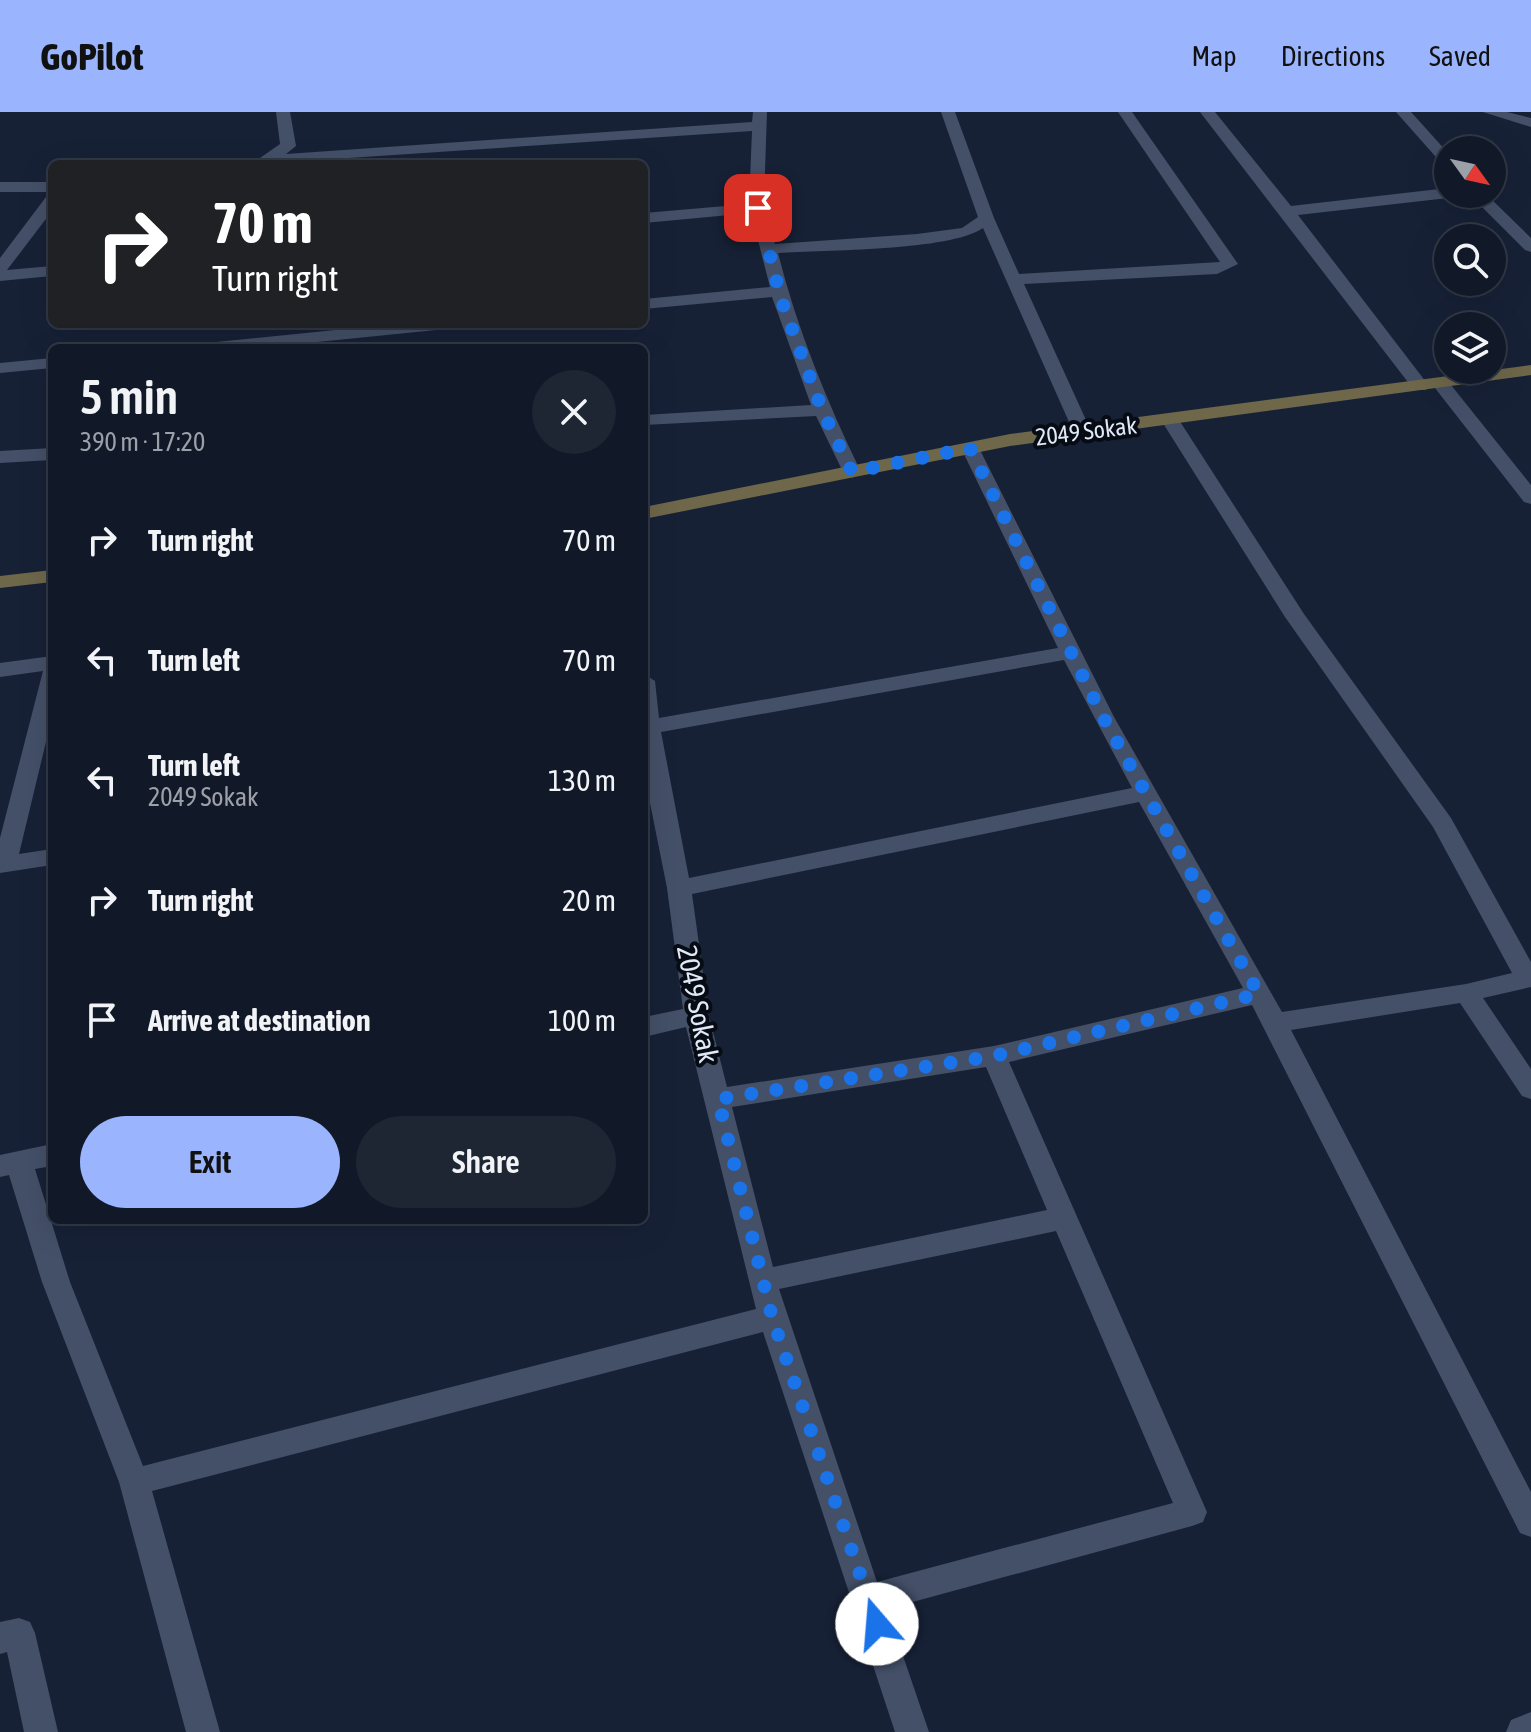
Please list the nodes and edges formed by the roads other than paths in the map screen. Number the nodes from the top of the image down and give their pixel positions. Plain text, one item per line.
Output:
1 (283, 112) edge
2 (948, 112) edge
3 (1125, 112) edge
4 (1207, 112) edge
5 (1403, 112) edge
6 (1490, 112) edge
7 (760, 119) edge
8 (1531, 123) edge
9 (1434, 146) edge
10 (265, 160) edge
11 (285, 160) edge
12 (0, 187) edge
13 (48, 187) edge
14 (1434, 195) edge
15 (48, 205) edge
16 (758, 208) junction
17 (1491, 208) edge
18 (1287, 211) junction
19 (648, 218) edge
20 (986, 218) junction
21 (1531, 247) edge
22 (771, 249) junction
23 (0, 269) edge
24 (48, 271) edge
25 (0, 276) edge
26 (1014, 279) junction
27 (779, 291) junction
28 (648, 304) edge
29 (406, 328) edge
30 (246, 344) edge
31 (48, 363) edge
32 (0, 368) edge
33 (1531, 370) edge
34 (1506, 374) edge
35 (1441, 384) joint
36 (1420, 386) junction
37 (822, 410) junction
38 (648, 420) edge
39 (1170, 420) junction
40 (1082, 431) junction
41 (970, 448) junction
42 (48, 454) edge
43 (0, 457) edge
44 (852, 472) junction
45 (1531, 498) edge
46 (648, 512) edge
47 (48, 576) edge
48 (0, 582) edge
49 (1071, 652) junction
50 (48, 664) edge
51 (0, 670) edge
52 (48, 688) edge
53 (648, 718) edge
54 (649, 727) junction
55 (649, 768) edge
56 (1146, 793) junction
57 (48, 858) edge
58 (2, 865) edge
59 (679, 888) junction
60 (1530, 978) edge
61 (1466, 993) junction
62 (1259, 994) junction
63 (696, 1016) junction
64 (1275, 1023) junction
65 (648, 1026) edge
66 (994, 1056) junction
67 (1531, 1089) edge
68 (718, 1099) junction
69 (48, 1156) edge
70 (10, 1164) edge
71 (1064, 1218) junction
72 (763, 1281) junction
73 (772, 1317) junction
74 (134, 1482) junction
75 (1531, 1523) edge
76 (869, 1599) junction
77 (0, 1638) edge
78 (902, 1729) edge
79 (1531, 1729) edge
80 (41, 1732) edge
81 (203, 1732) edge
82 (1523, 1732) edge

1 - 10 street
2 - 20 street
3 - 26 street
4 - 18 street
5 - 9 street
6 - 8 street
7 - 11 street
7 - 16 street
12 - 13 street
14 - 18 street
15 - 23 street
16 - 19 street
16 - 22 street
17 - 21 street
18 - 36 street
20 - 22 street
20 - 26 street
22 - 27 street
24 - 25 street
26 - 40 street
27 - 28 street
27 - 37 street
29 - 30 street
31 - 32 street
33 - 34 street, 2049 Sokak
35 - 36 street, 2049 Sokak
35 - 45 street
36 - 39 street, 2049 Sokak
37 - 38 street
37 - 44 street
39 - 40 street, 2049 Sokak
39 - 60 street
40 - 41 street, 2049 Sokak
41 - 44 street, 2049 Sokak
41 - 49 street
42 - 43 street
44 - 46 street, 2049 Sokak
47 - 48 street
49 - 54 street
49 - 56 street
50 - 51 street
52 - 58 street
53 - 54 street, 2049 Sokak
54 - 55 street, 2049 Sokak
55 - 59 street, 2049 Sokak
56 - 59 street
56 - 62 street
57 - 58 street
59 - 63 street, 2049 Sokak
60 - 61 street
61 - 64 street
61 - 67 street
62 - 64 street
62 - 66 street
63 - 65 street
63 - 68 street, 2049 Sokak
64 - 75 street
66 - 68 street
66 - 71 street
68 - 72 street, 2049 Sokak
69 - 70 street
70 - 74 street
71 - 72 street
71 - 76 street
72 - 73 street, 2049 Sokak
73 - 74 street
73 - 76 street, 2049 Sokak
74 - 81 street
76 - 78 street, 2049 Sokak
77 - 80 street
79 - 82 street

